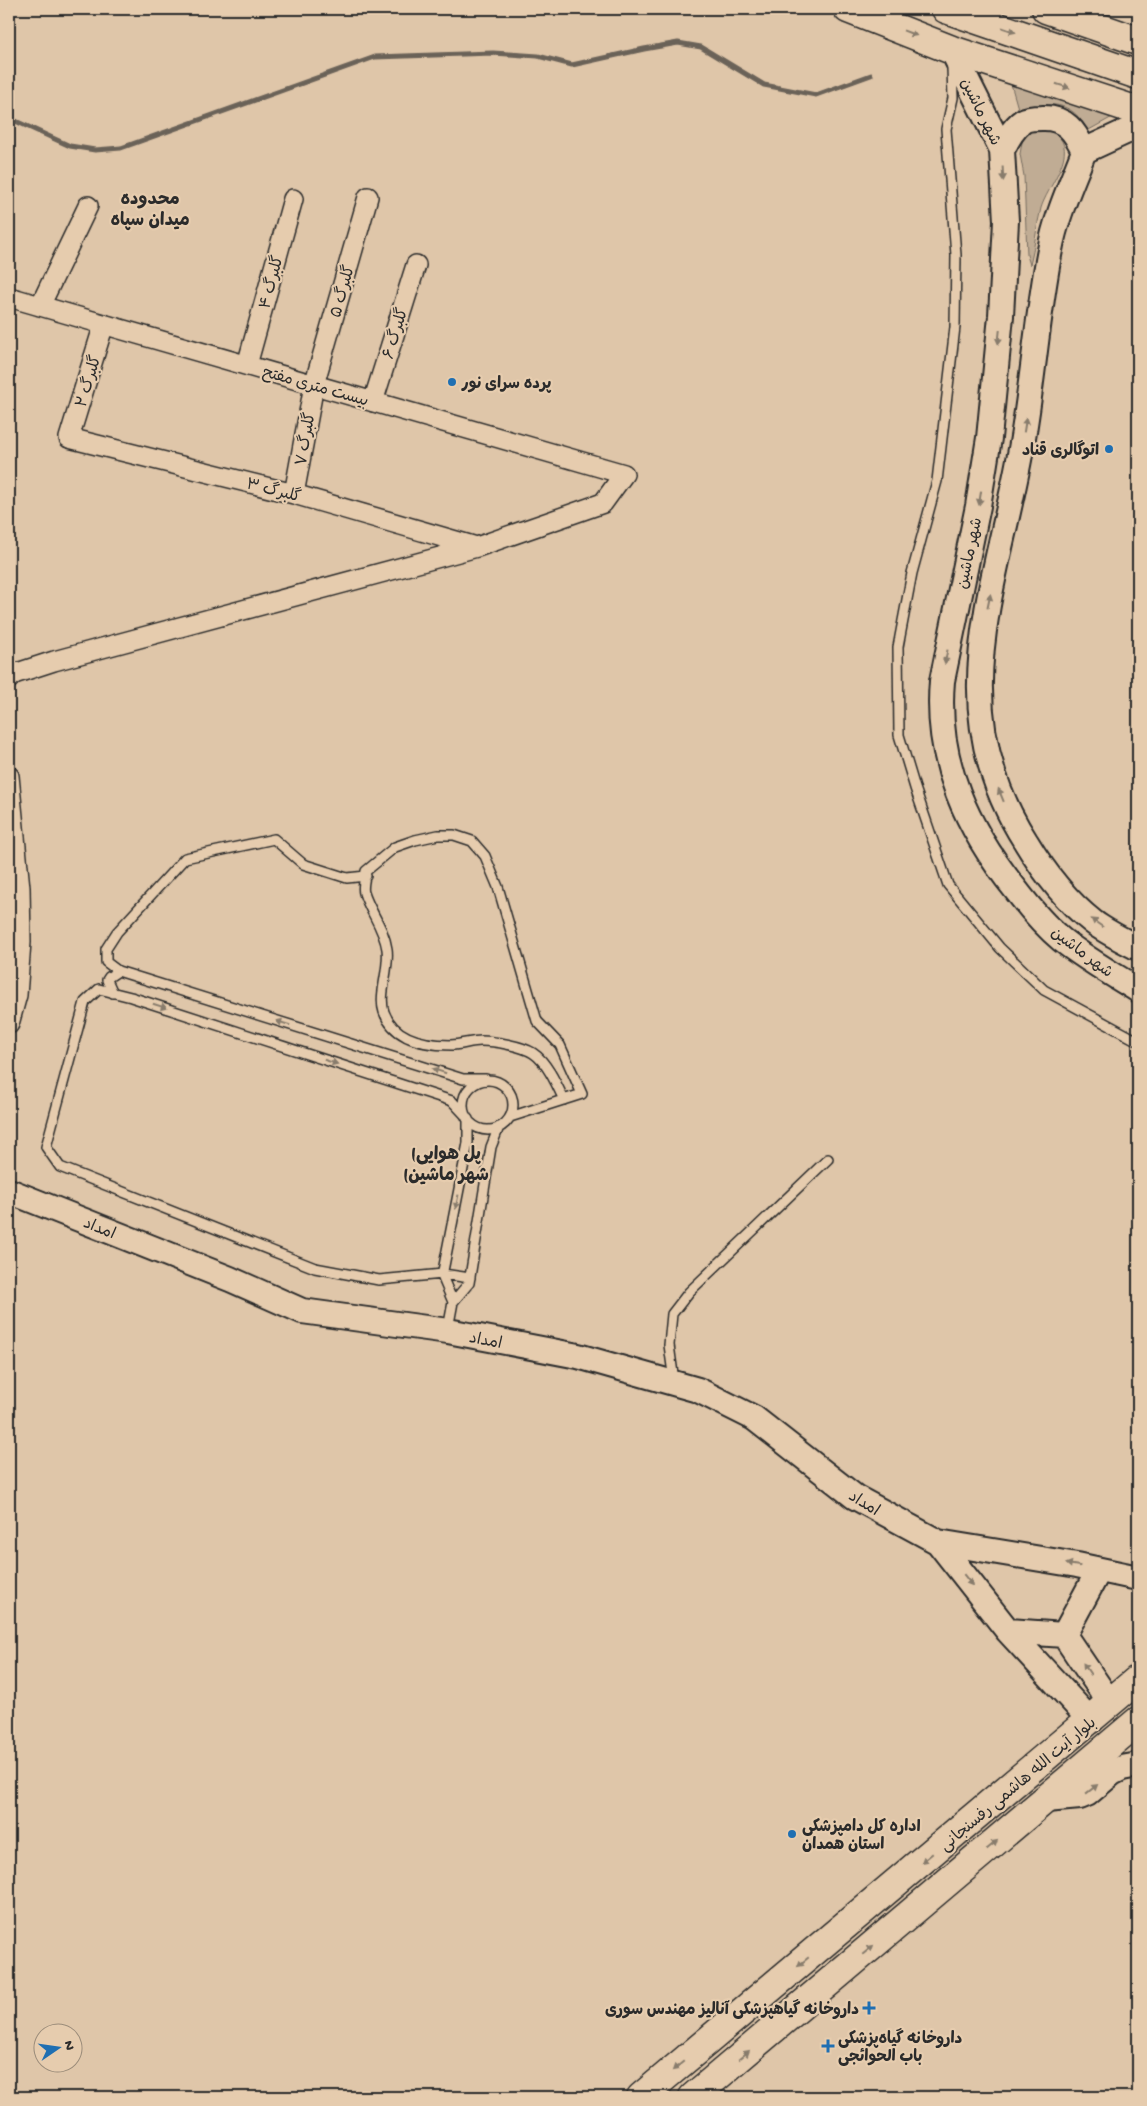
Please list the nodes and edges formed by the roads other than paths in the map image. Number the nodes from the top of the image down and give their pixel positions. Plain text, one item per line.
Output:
1 (848, 9) edge
2 (946, 9) edge
3 (1046, 9) edge
4 (1138, 40) edge
5 (952, 50) junction
6 (1138, 75) edge
7 (1138, 112) edge
8 (1138, 126) edge
9 (1002, 150) junction
10 (1084, 151) junction
11 (368, 197) dead end
12 (293, 199) dead end
13 (88, 206) dead end
14 (416, 265) dead end
15 (9, 297) edge
16 (40, 306) junction
17 (104, 324) junction
18 (247, 365) junction
19 (314, 385) junction
20 (373, 402) junction
21 (69, 438) joint
22 (294, 494) junction
23 (476, 547) junction
24 (11, 676) edge
25 (9, 776) edge
26 (366, 876) junction
27 (1138, 948) edge
28 (118, 971) junction
29 (1138, 990) edge
30 (113, 992) junction
31 (9, 1024) edge
32 (1138, 1041) edge
33 (486, 1080) junction
34 (564, 1100) junction
35 (510, 1117) junction
36 (467, 1118) junction
37 (499, 1127) junction
38 (828, 1159) dead end
39 (9, 1191) edge
40 (443, 1274) junction
41 (470, 1278) junction
42 (453, 1302) junction
43 (448, 1332) junction
44 (674, 1384) junction
45 (938, 1542) junction
46 (1098, 1570) junction
47 (1138, 1578) edge
48 (1008, 1631) junction
49 (1064, 1635) junction
50 (1138, 1679) edge
51 (1100, 1712) junction
52 (1127, 1730) edge
53 (1138, 1765) edge
54 (1046, 1800) junction
55 (641, 2097) edge
56 (694, 2097) edge

1 -> 5 main road
2 -> 6 main road
3 - 4 main road
5 -> 7 main road
5 - 9 street, شهر ماشین
5 - 32 lane
8 - 10 street
9 - 10 street
9 -> 29 street, شهر ماشین
27 -> 10 street, شهر ماشین
11 - 19 street, گلبرگ ۵
12 - 18 street, گلبرگ ۴
13 - 16 street
14 - 20 street, گلبرگ ۶
15 - 16 street, بیست متری مفتح
16 - 17 street, بیست متری مفتح
17 - 18 street, بیست متری مفتح
17 - 21 street, گلبرگ ۲
18 - 19 street, بیست متری مفتح
19 - 20 street, بیست متری مفتح
19 - 22 street, گلبرگ ۷
20 - 23 street, بیست متری مفتح
21 - 22 street, گلبرگ ۳
22 - 23 street, گلبرگ ۳
23 - 24 street
25 - 31 street
26 - 28 lane
26 - 34 lane
26 - 34 lane
28 - 30 lane
33 -> 28 lane
30 -> 36 lane
30 - 40 lane
33 - 35 lane
33 - 36 lane
34 - 35 lane
35 - 37 lane
36 - 37 lane
36 -> 40 lane
37 - 41 lane
38 - 44 lane
39 - 43 street, امداد
40 - 41 lane
40 - 42 lane
41 - 42 lane
42 - 43 lane
43 - 44 street, امداد
44 - 45 street, امداد
46 -> 45 street
45 -> 48 street
46 - 47 street
46 - 49 street
48 - 49 street
48 - 51 street
51 -> 49 street
50 - 51 main road, بلوار آیت الله هاشمی رفسنجانی
51 - 52 main road
51 -> 55 main road, بلوار آیت الله هاشمی رفسنجانی
52 - 54 main road, بلوار آیت الله هاشمی رفسنجانی
54 -> 53 street
56 -> 54 main road, بلوار آیت الله هاشمی رفسنجانی

